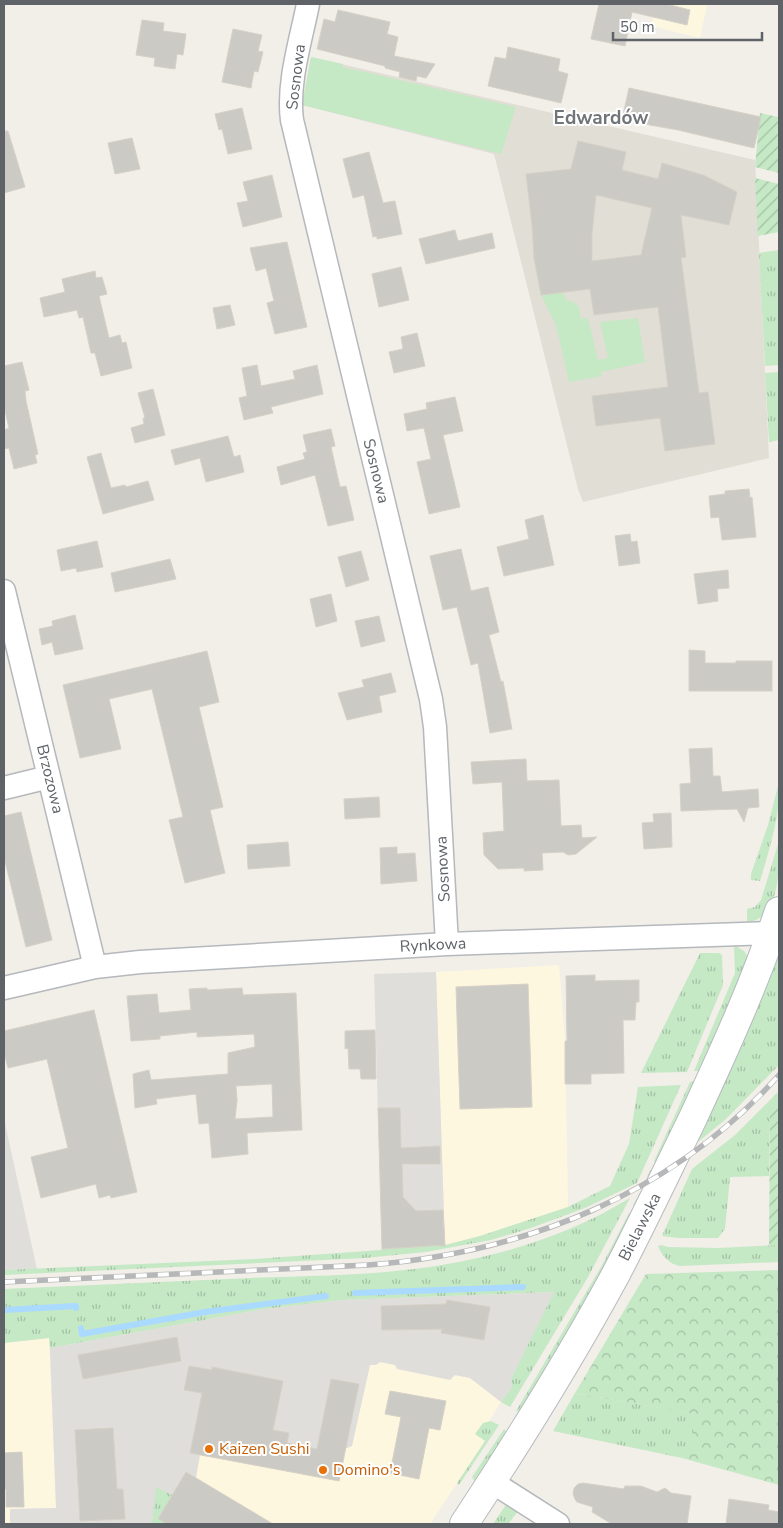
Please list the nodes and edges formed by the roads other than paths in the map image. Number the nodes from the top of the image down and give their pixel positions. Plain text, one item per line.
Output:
1 (308, 4) edge
2 (4, 591) edge
3 (49, 777) junction
4 (4, 788) edge
5 (776, 922) edge
6 (447, 944) junction
7 (95, 967) junction
8 (4, 988) edge
9 (492, 1482) junction
10 (464, 1524) edge
11 (558, 1524) edge

1 - 6 street, Sosnowa
2 - 3 street, Brzozowa
3 - 4 street
3 - 7 street, Brzozowa
5 - 6 street, Rynkowa
5 - 9 street, Bielawska
6 - 7 street, Rynkowa
7 - 8 street, Rynkowa
9 - 10 street, Bielawska
9 - 11 street

